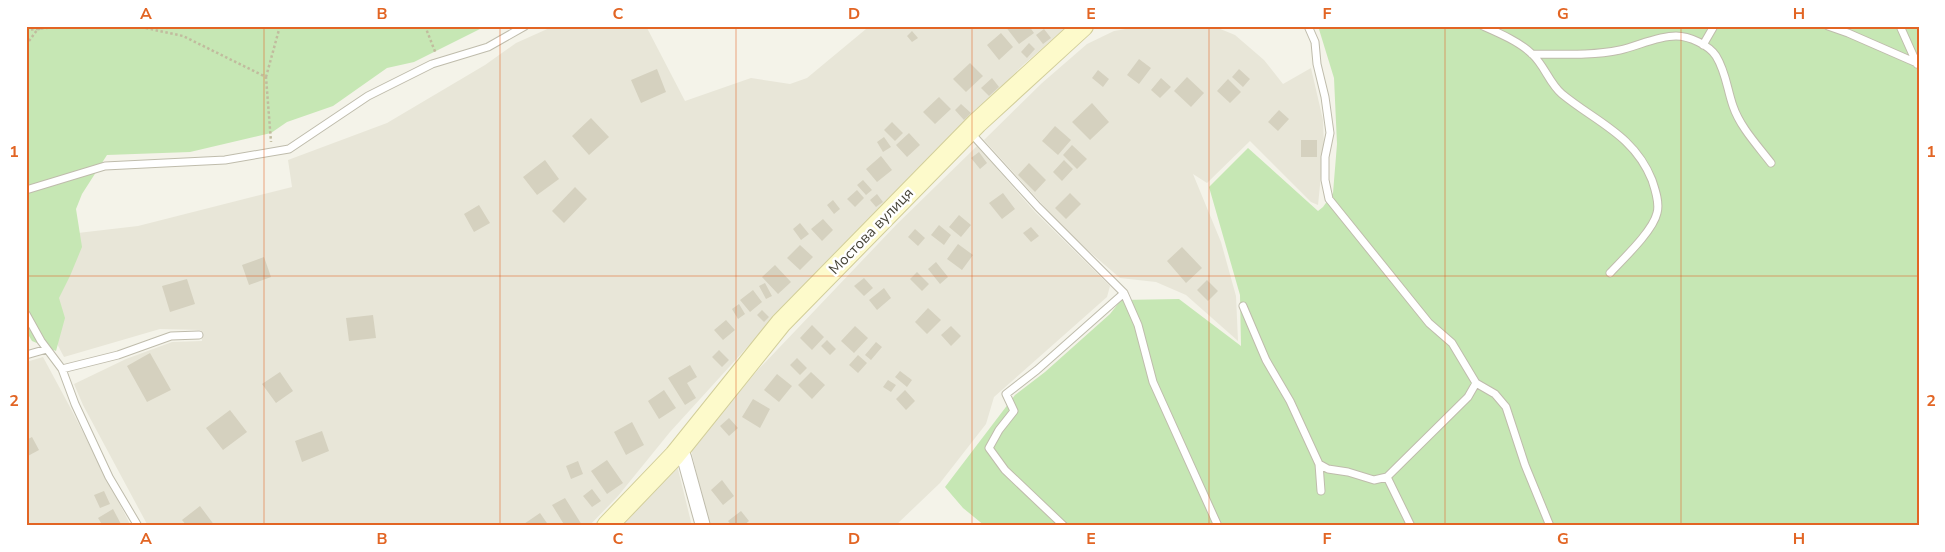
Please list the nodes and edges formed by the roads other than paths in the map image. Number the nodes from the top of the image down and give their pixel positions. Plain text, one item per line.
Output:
1 (525, 26) edge
2 (1083, 26) edge
3 (1308, 26) edge
4 (1483, 26) edge
5 (1714, 26) edge
6 (1828, 26) edge
7 (1900, 26) edge
8 (1703, 46) junction
9 (1532, 54) junction
10 (1918, 64) edge
11 (970, 131) junction
12 (1771, 163) dead end
13 (26, 190) edge
14 (1610, 272) dead end
15 (1124, 293) junction
16 (1243, 306) dead end
17 (26, 314) edge
18 (199, 335) dead end
19 (47, 349) junction
20 (26, 355) edge
21 (62, 369) junction
22 (1476, 383) junction
23 (677, 451) junction
24 (1319, 464) junction
25 (1387, 477) junction
26 (1321, 491) dead end
27 (138, 526) edge
28 (608, 526) edge
29 (703, 526) edge
30 (1064, 526) edge
31 (1218, 526) edge
32 (1411, 526) edge
33 (1550, 526) edge

1 - 13 lane
2 - 11 street, Мостова вулиця
3 - 22 lane
4 - 9 lane
5 - 8 lane
6 - 10 lane
7 - 10 lane
8 - 9 lane
8 - 12 lane
9 - 14 lane
11 - 15 lane
11 - 23 street, Мостова вулиця
15 - 30 lane
15 - 31 lane
16 - 24 lane
17 - 19 lane
18 - 21 lane
19 - 20 lane
19 - 21 lane
21 - 27 lane
22 - 25 lane
22 - 33 lane
23 - 28 street, Мостова вулиця
23 - 29 street
24 - 25 lane
24 - 26 lane
25 - 32 lane

